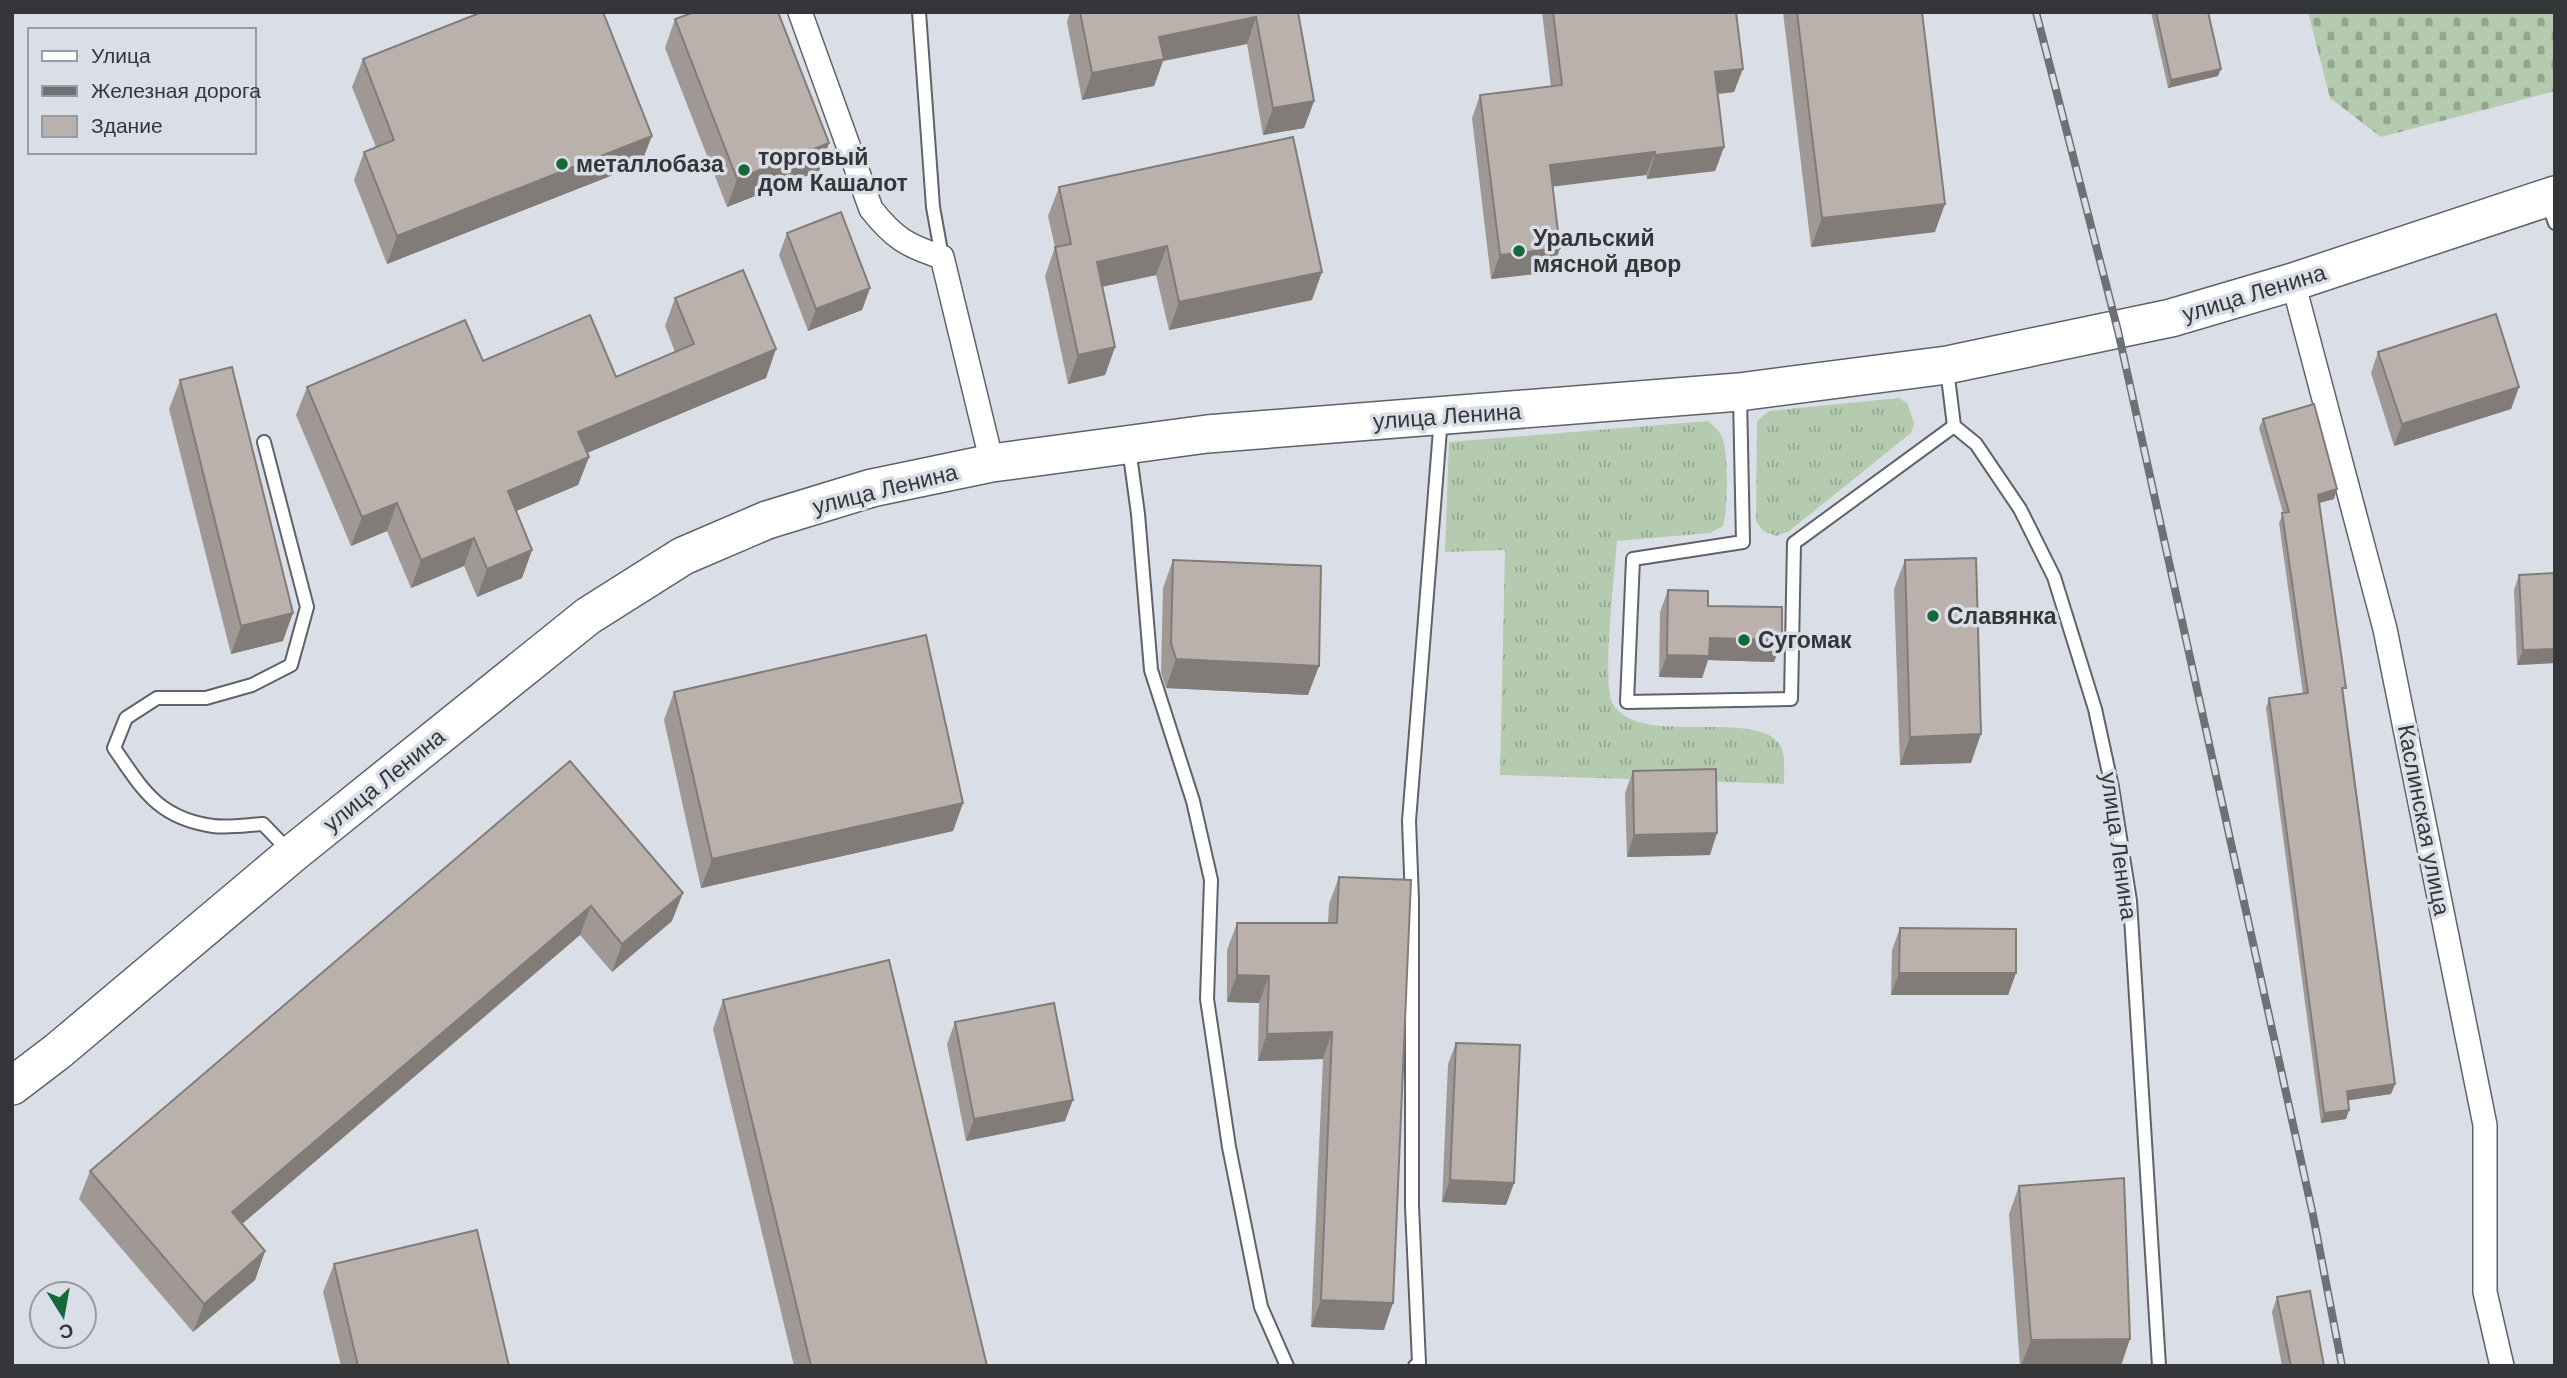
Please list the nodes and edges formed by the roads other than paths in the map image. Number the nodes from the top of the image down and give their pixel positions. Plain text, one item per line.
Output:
1 (800, 12) edge
2 (919, 12) edge
3 (2552, 205) edge
4 (942, 257) junction
5 (2293, 282) junction
6 (1947, 365) junction
7 (1740, 392) junction
8 (1441, 417) junction
9 (1954, 426) junction
10 (264, 442) dead end
11 (1129, 444) junction
12 (992, 463) junction
13 (292, 854) junction
14 (12, 1086) edge
15 (1287, 1366) edge
16 (1415, 1366) edge
17 (2159, 1366) edge
18 (2501, 1366) edge

1 - 4 street
2 - 4 lane
3 - 5 main road, улица Ленина
4 - 12 street
5 - 6 main road, улица Ленина
5 - 18 street, Каслинская улица
6 - 7 main road, улица Ленина
6 - 9 lane
7 - 8 main road, улица Ленина
7 - 9 lane
8 - 11 main road, улица Ленина
8 - 16 lane
9 - 17 lane, улица Ленина
10 - 13 lane
11 - 12 main road, улица Ленина
11 - 15 lane
12 - 13 main road, улица Ленина
13 - 14 main road, улица Ленина

